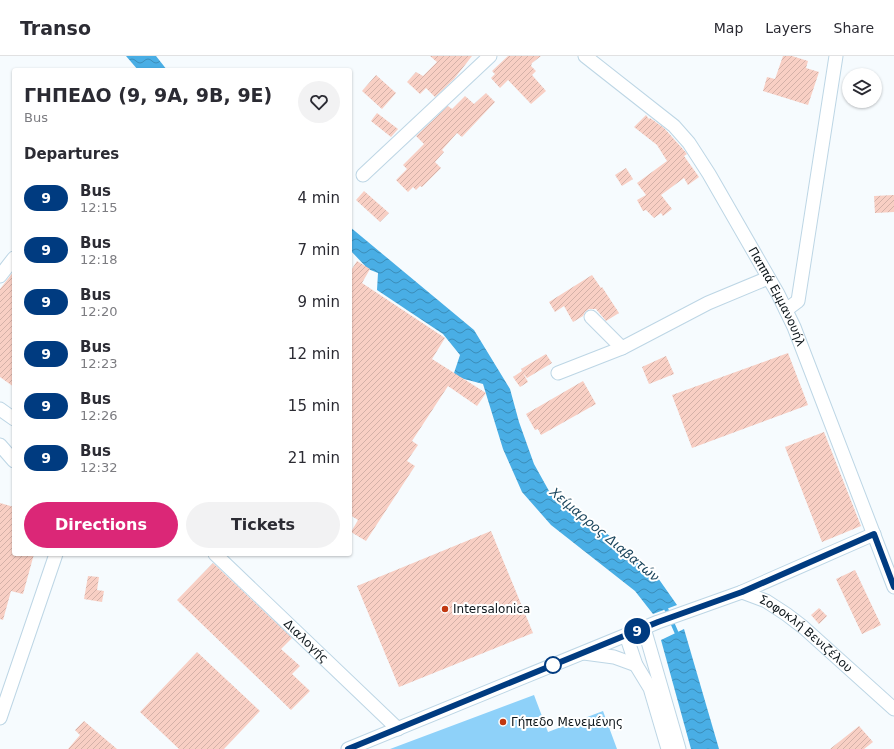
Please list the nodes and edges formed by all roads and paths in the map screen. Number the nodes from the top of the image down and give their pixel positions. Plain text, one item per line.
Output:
1 (490, 56) edge
2 (585, 56) edge
3 (836, 56) edge
4 (364, 175) dead end
5 (12, 261) edge
6 (0, 276) edge
7 (768, 278) junction
8 (786, 310) junction
9 (591, 318) dead end
10 (622, 348) junction
11 (558, 373) dead end
12 (0, 409) edge
13 (12, 418) edge
14 (0, 445) edge
15 (12, 459) edge
16 (874, 534) junction
17 (55, 556) edge
18 (217, 556) edge
19 (894, 587) edge
20 (742, 592) junction
21 (644, 628) junction
22 (626, 635) junction
23 (583, 653) junction
24 (636, 665) junction
25 (894, 709) edge
26 (0, 718) edge
27 (398, 728) junction
28 (348, 749) edge
29 (668, 749) edge
30 (680, 749) edge

1 - 4 street
2 - 7 street, Παππά Εμμανουήλ
3 - 8 street
5 - 6 street
7 - 8 street, Παππά Εμμανουήλ
7 - 10 street
8 - 16 street, Παππά Εμμανουήλ
9 - 10 street
10 - 11 street
12 - 13 street
14 - 15 street
16 - 19 street, Παππά Εμμανουήλ
16 - 20 street
17 - 26 street
18 - 27 street, Διαλογής
20 - 21 street, Σοφοκλή Βενιζέλου
20 - 25 street, Σοφοκλή Βενιζέλου
21 - 22 street, Σοφοκλή Βενιζέλου
21 - 30 street
22 - 23 street, Σοφοκλή Βενιζέλου
22 - 24 street
23 - 24 street
23 - 27 street, Σοφοκλή Βενιζέλου
24 - 29 street
27 - 28 street, Σοφοκλή Βενιζέλου

